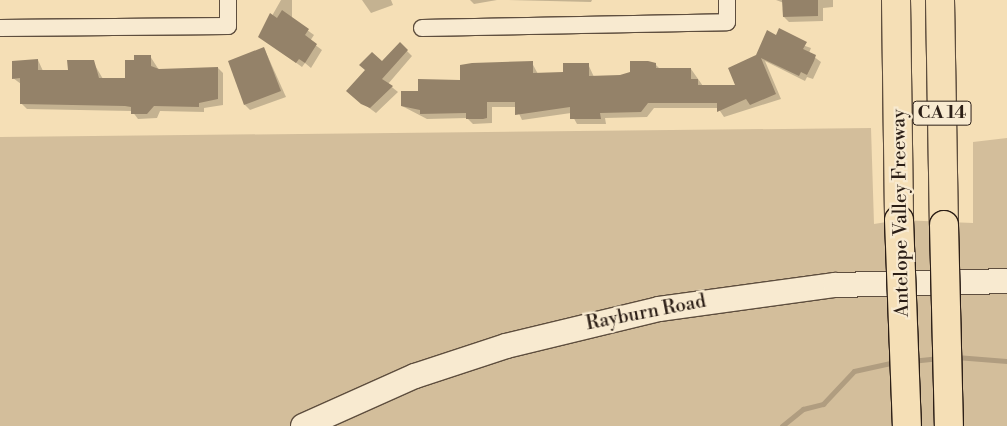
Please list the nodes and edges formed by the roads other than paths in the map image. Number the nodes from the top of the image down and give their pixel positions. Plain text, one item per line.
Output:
1 (228, 0) edge
2 (727, 0) edge
3 (896, 0) edge
4 (940, 0) edge
5 (0, 28) edge
6 (422, 28) dead end
7 (1007, 281) edge
8 (302, 426) edge
9 (907, 426) edge
10 (949, 426) edge

1 - 5 street
2 - 6 street
3 - 9 highway, Antelope Valley Freeway / CA 14, bridge
4 - 10 highway, CA 14, bridge
7 - 8 street, Rayburn Road

